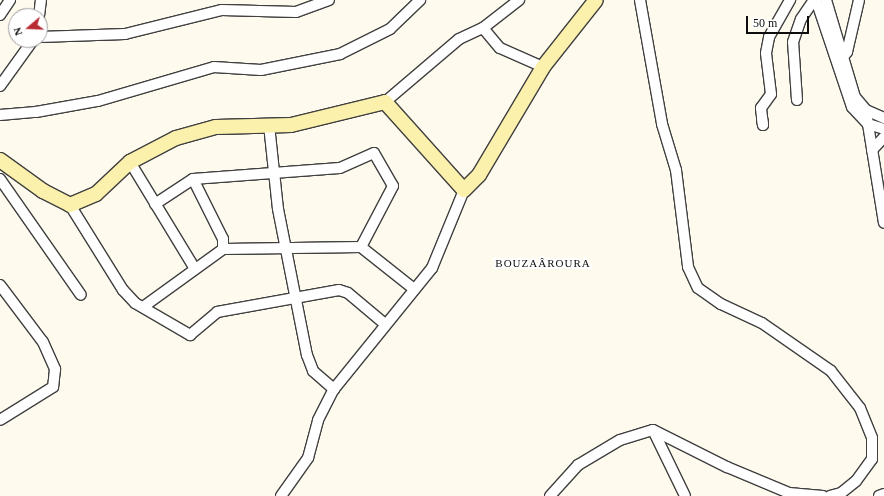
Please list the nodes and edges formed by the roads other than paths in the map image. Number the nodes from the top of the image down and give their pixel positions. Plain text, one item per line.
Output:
1 (10, 0) edge
2 (329, 0) edge
3 (420, 0) edge
4 (519, 0) edge
5 (596, 0) edge
6 (640, 0) edge
7 (790, 0) edge
8 (815, 0) edge
9 (826, 0) edge
10 (859, 0) edge
11 (0, 15) edge
12 (483, 28) junction
13 (48, 37) edge
14 (27, 48) edge
15 (840, 59) junction
16 (543, 67) junction
17 (0, 86) edge
18 (797, 100) dead end
19 (384, 102) junction
20 (866, 110) junction
21 (0, 115) edge
22 (762, 118) dead end
23 (884, 118) edge
24 (868, 124) junction
25 (269, 125) junction
26 (884, 129) edge
27 (884, 137) edge
28 (872, 150) junction
29 (0, 160) edge
30 (130, 162) junction
31 (273, 172) junction
32 (0, 179) edge
33 (193, 179) junction
34 (464, 190) junction
35 (155, 204) junction
36 (70, 205) junction
37 (884, 223) edge
38 (361, 247) junction
39 (285, 248) junction
40 (223, 249) junction
41 (195, 269) junction
42 (0, 285) edge
43 (414, 289) junction
44 (81, 295) dead end
45 (294, 296) junction
46 (143, 307) junction
47 (385, 324) junction
48 (334, 389) junction
49 (0, 420) edge
50 (653, 430) junction
51 (884, 494) edge
52 (843, 495) edge
53 (281, 496) edge
54 (550, 496) edge
55 (685, 496) edge
56 (823, 496) edge
57 (830, 496) edge
58 (879, 496) edge

1 - 11 street
2 - 13 street
3 - 21 street
4 - 12 street
5 - 16 street
6 - 52 street
7 - 22 street
8 - 15 street
8 - 18 street
9 - 15 street
10 - 15 street
12 - 16 street
12 - 19 street
14 - 17 street
15 - 20 street
15 - 24 street
16 - 34 street
19 - 25 street
19 - 34 street
20 - 23 street
20 - 24 street
24 - 26 street
24 - 28 street
25 - 30 street
25 - 31 street
27 - 28 street
28 - 37 street
29 - 36 street
30 - 35 street
30 - 36 street
31 - 33 street
31 - 38 street
31 - 39 street
32 - 44 street
33 - 35 street
33 - 40 street
34 - 43 street
35 - 41 street
36 - 46 street
38 - 39 street
38 - 43 street
39 - 40 street
39 - 45 street
40 - 41 street
41 - 46 street
42 - 49 street
43 - 47 street
45 - 46 street
45 - 47 street
45 - 48 street
47 - 48 street
48 - 53 street
50 - 54 street
50 - 55 street
50 - 56 street
51 - 58 street
52 - 57 street

